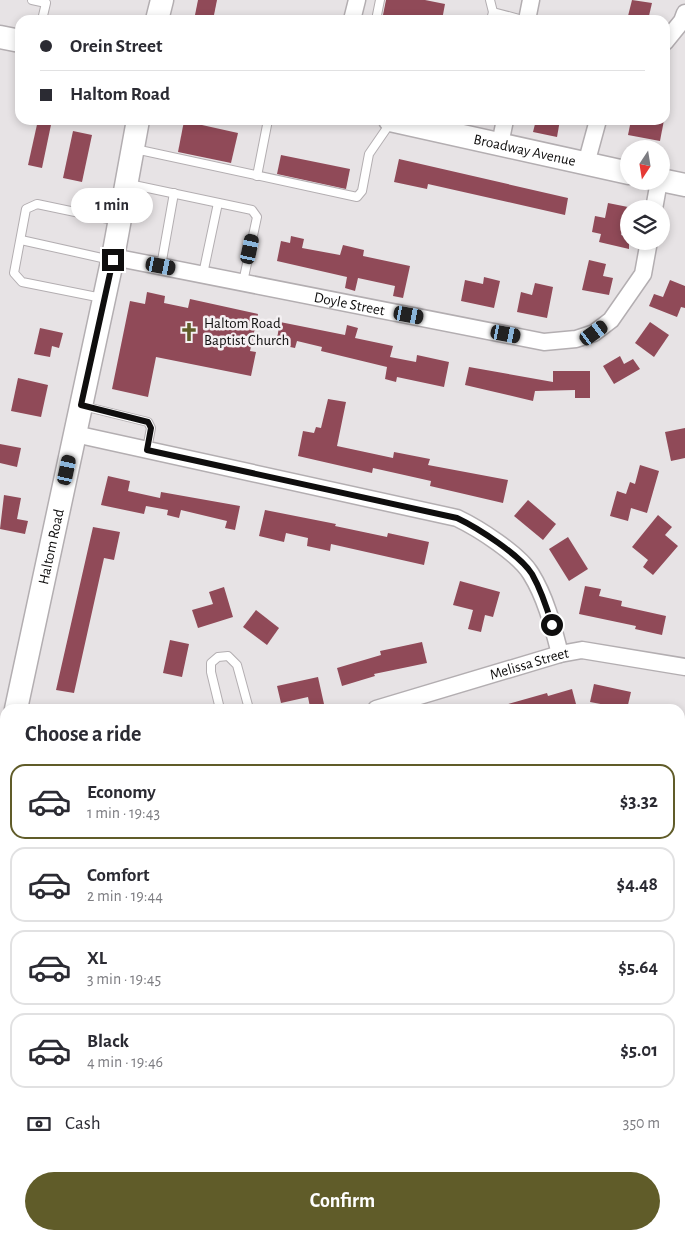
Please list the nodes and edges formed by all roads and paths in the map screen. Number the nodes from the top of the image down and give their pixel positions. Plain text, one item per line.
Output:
1 (32, 0) edge
2 (162, 0) edge
3 (357, 0) edge
4 (380, 0) edge
5 (490, 0) edge
6 (531, 0) edge
7 (46, 1) edge
8 (685, 13) edge
9 (43, 15) edge
10 (158, 15) edge
11 (353, 15) edge
12 (377, 15) edge
13 (492, 15) edge
14 (526, 15) edge
15 (670, 36) edge
16 (0, 37) edge
17 (15, 40) edge
18 (137, 125) edge
19 (267, 125) edge
20 (388, 125) edge
21 (414, 125) edge
22 (504, 125) edge
23 (597, 125) edge
24 (500, 144) junction
25 (133, 149) junction
26 (586, 164) junction
27 (620, 171) edge
28 (257, 176) junction
29 (127, 183) junction
30 (670, 183) edge
31 (685, 185) edge
32 (174, 194) junction
33 (218, 203) junction
34 (120, 222) junction
35 (20, 240) junction
36 (647, 250) edge
37 (113, 259) junction
38 (161, 266) junction
39 (203, 274) junction
40 (243, 282) junction
41 (104, 298) junction
42 (81, 405) junction
43 (75, 434) junction
44 (147, 450) junction
45 (560, 654) junction
46 (685, 667) edge
47 (17, 704) edge
48 (219, 704) edge
49 (248, 704) edge
50 (393, 704) edge

1 - 7 lane
2 - 10 main road
3 - 11 street
4 - 12 lane
5 - 13 lane
6 - 14 street
7 - 9 lane
8 - 15 street
16 - 17 main road
18 - 25 main road, Haltom Road
19 - 28 lane
20 - 28 lane
21 - 24 main road, Broadway Avenue
22 - 24 street
23 - 26 street
24 - 26 main road, Broadway Avenue
25 - 28 lane
25 - 29 main road, Haltom Road
26 - 27 main road, Broadway Avenue
29 - 32 lane
29 - 34 main road, Haltom Road
30 - 31 main road
32 - 33 lane
32 - 38 lane
33 - 39 lane
33 - 40 lane
34 - 35 lane
34 - 37 main road, Haltom Road
35 - 37 lane
35 - 41 lane
36 - 40 street, Doyle Street
37 - 38 street, Doyle Street
37 - 41 main road, Haltom Road
38 - 39 street, Doyle Street
39 - 40 street, Doyle Street
41 - 42 main road, Haltom Road
42 - 43 main road, Haltom Road
42 - 44 lane
43 - 44 street
43 - 47 main road, Haltom Road
44 - 45 street
45 - 46 street, Melissa Street
45 - 50 street, Melissa Street
48 - 49 lane

